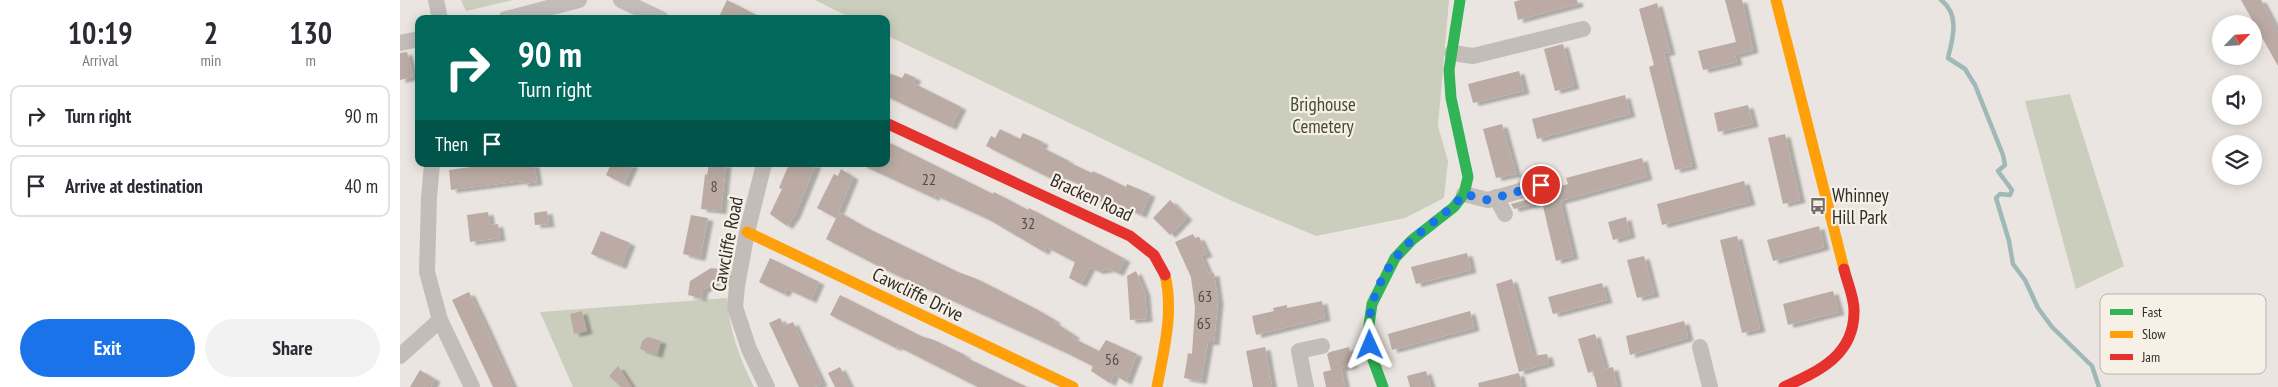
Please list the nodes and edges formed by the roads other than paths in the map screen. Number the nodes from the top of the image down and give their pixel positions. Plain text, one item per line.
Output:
1 (436, 0) edge
2 (579, 0) edge
3 (621, 0) edge
4 (1460, 0) edge
5 (1776, 0) edge
6 (439, 15) edge
7 (521, 15) edge
8 (653, 15) edge
9 (1583, 29) dead end
10 (415, 40) edge
11 (400, 43) edge
12 (1452, 53) junction
13 (890, 125) edge
14 (432, 167) edge
15 (763, 167) edge
16 (1541, 185) dead end
17 (1464, 194) junction
18 (1496, 198) junction
19 (1505, 214) dead end
20 (747, 232) junction
21 (440, 320) junction
22 (1322, 346) dead end
23 (1700, 347) dead end
24 (400, 356) edge
25 (472, 387) edge
26 (768, 387) edge
27 (1073, 387) edge
28 (1157, 387) edge
29 (1306, 387) edge
30 (1383, 387) edge
31 (1710, 387) edge
32 (1784, 387) edge

1 - 6 street
2 - 7 street
3 - 8 street
4 - 12 street
5 - 32 street
9 - 12 street
10 - 11 street
12 - 17 street
13 - 28 street, Bracken Road
14 - 21 street
15 - 20 street, Cawcliffe Road
16 - 18 street
17 - 18 street
17 - 30 street
18 - 19 street
20 - 26 street, Cawcliffe Road
20 - 27 street, Cawcliffe Drive
21 - 24 street
21 - 25 street
22 - 29 street
23 - 31 street

